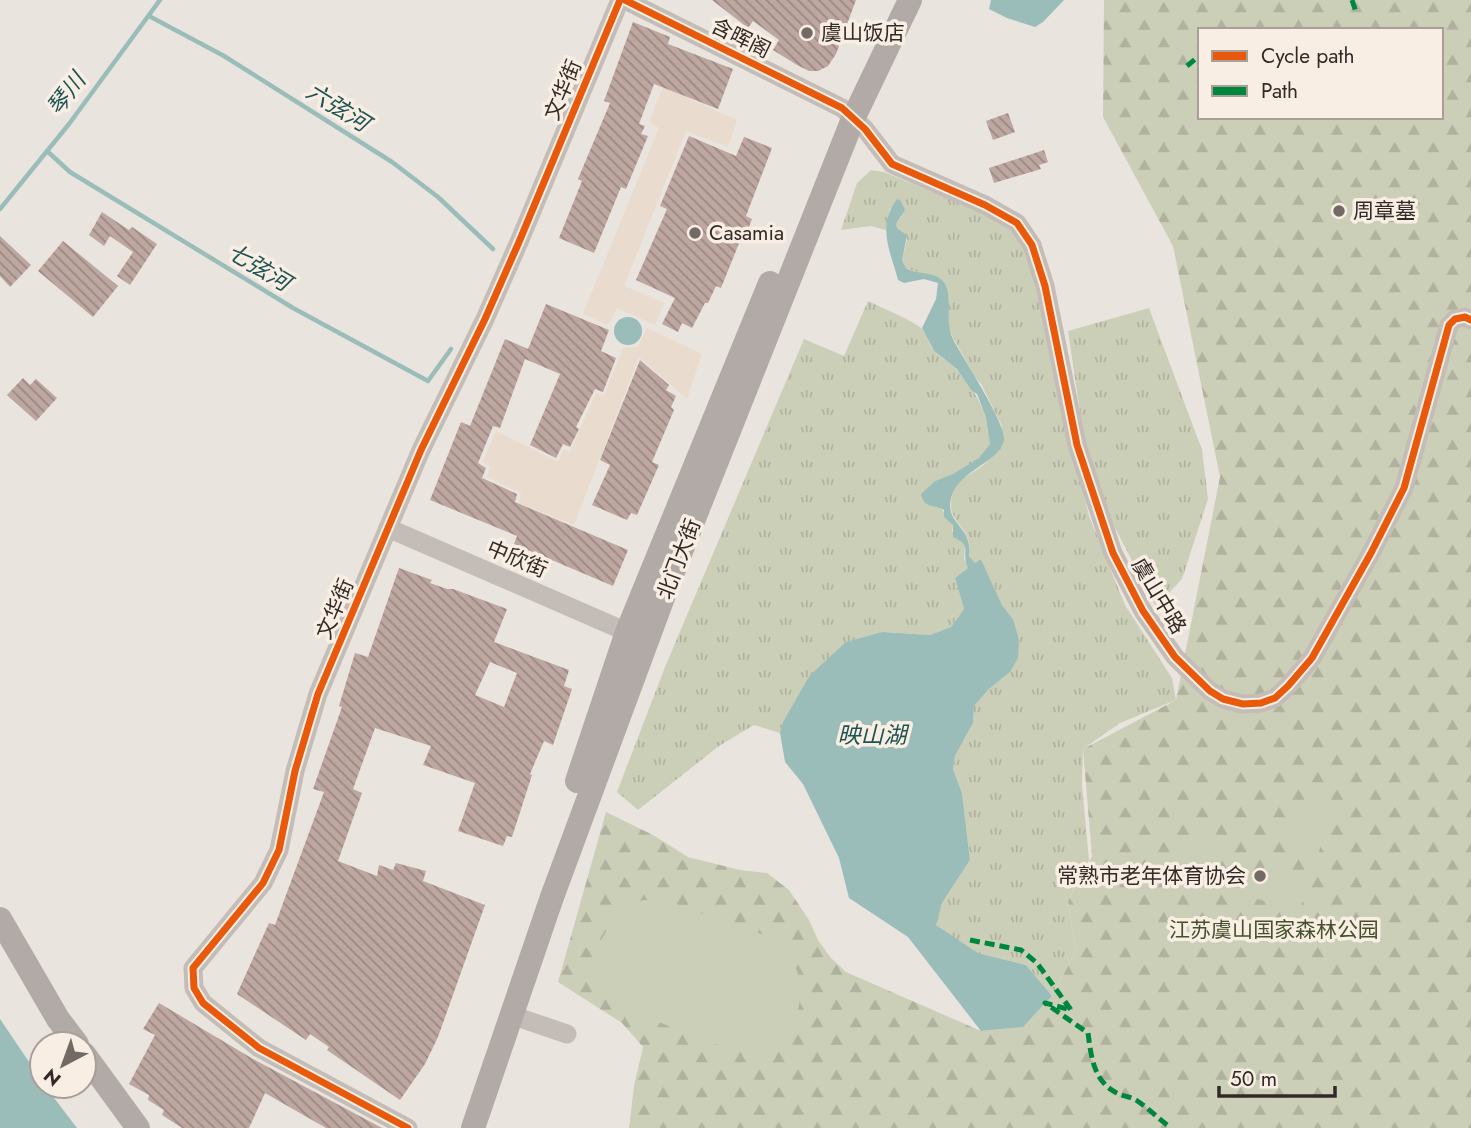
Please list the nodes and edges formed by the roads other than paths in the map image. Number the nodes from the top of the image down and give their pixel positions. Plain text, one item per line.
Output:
1 (622, 0) edge
2 (893, 0) edge
3 (910, 0) edge
4 (847, 114) junction
5 (1471, 320) edge
6 (388, 528) junction
7 (627, 632) junction
8 (0, 919) edge
9 (0, 943) edge
10 (511, 1015) junction
11 (52, 1030) edge
12 (67, 1030) edge
13 (567, 1034) dead end
14 (98, 1073) edge
15 (98, 1091) edge
16 (126, 1128) edge
17 (138, 1128) edge
18 (408, 1128) edge
19 (458, 1128) edge
20 (473, 1128) edge

1 - 4 street, 含晖阁
1 - 6 street, 文华街
2 - 4 main road, 北门大街
3 - 4 main road, 北门大街
4 - 5 street, 虞山中路
4 - 7 main road, 北门大街
4 - 10 main road, 北门大街
6 - 7 street, 中欣街
6 - 18 street, 文华街
7 - 19 main road, 北门大街
8 - 12 main road
9 - 11 main road
10 - 13 street
10 - 20 main road, 北门大街
14 - 17 main road
15 - 16 main road

